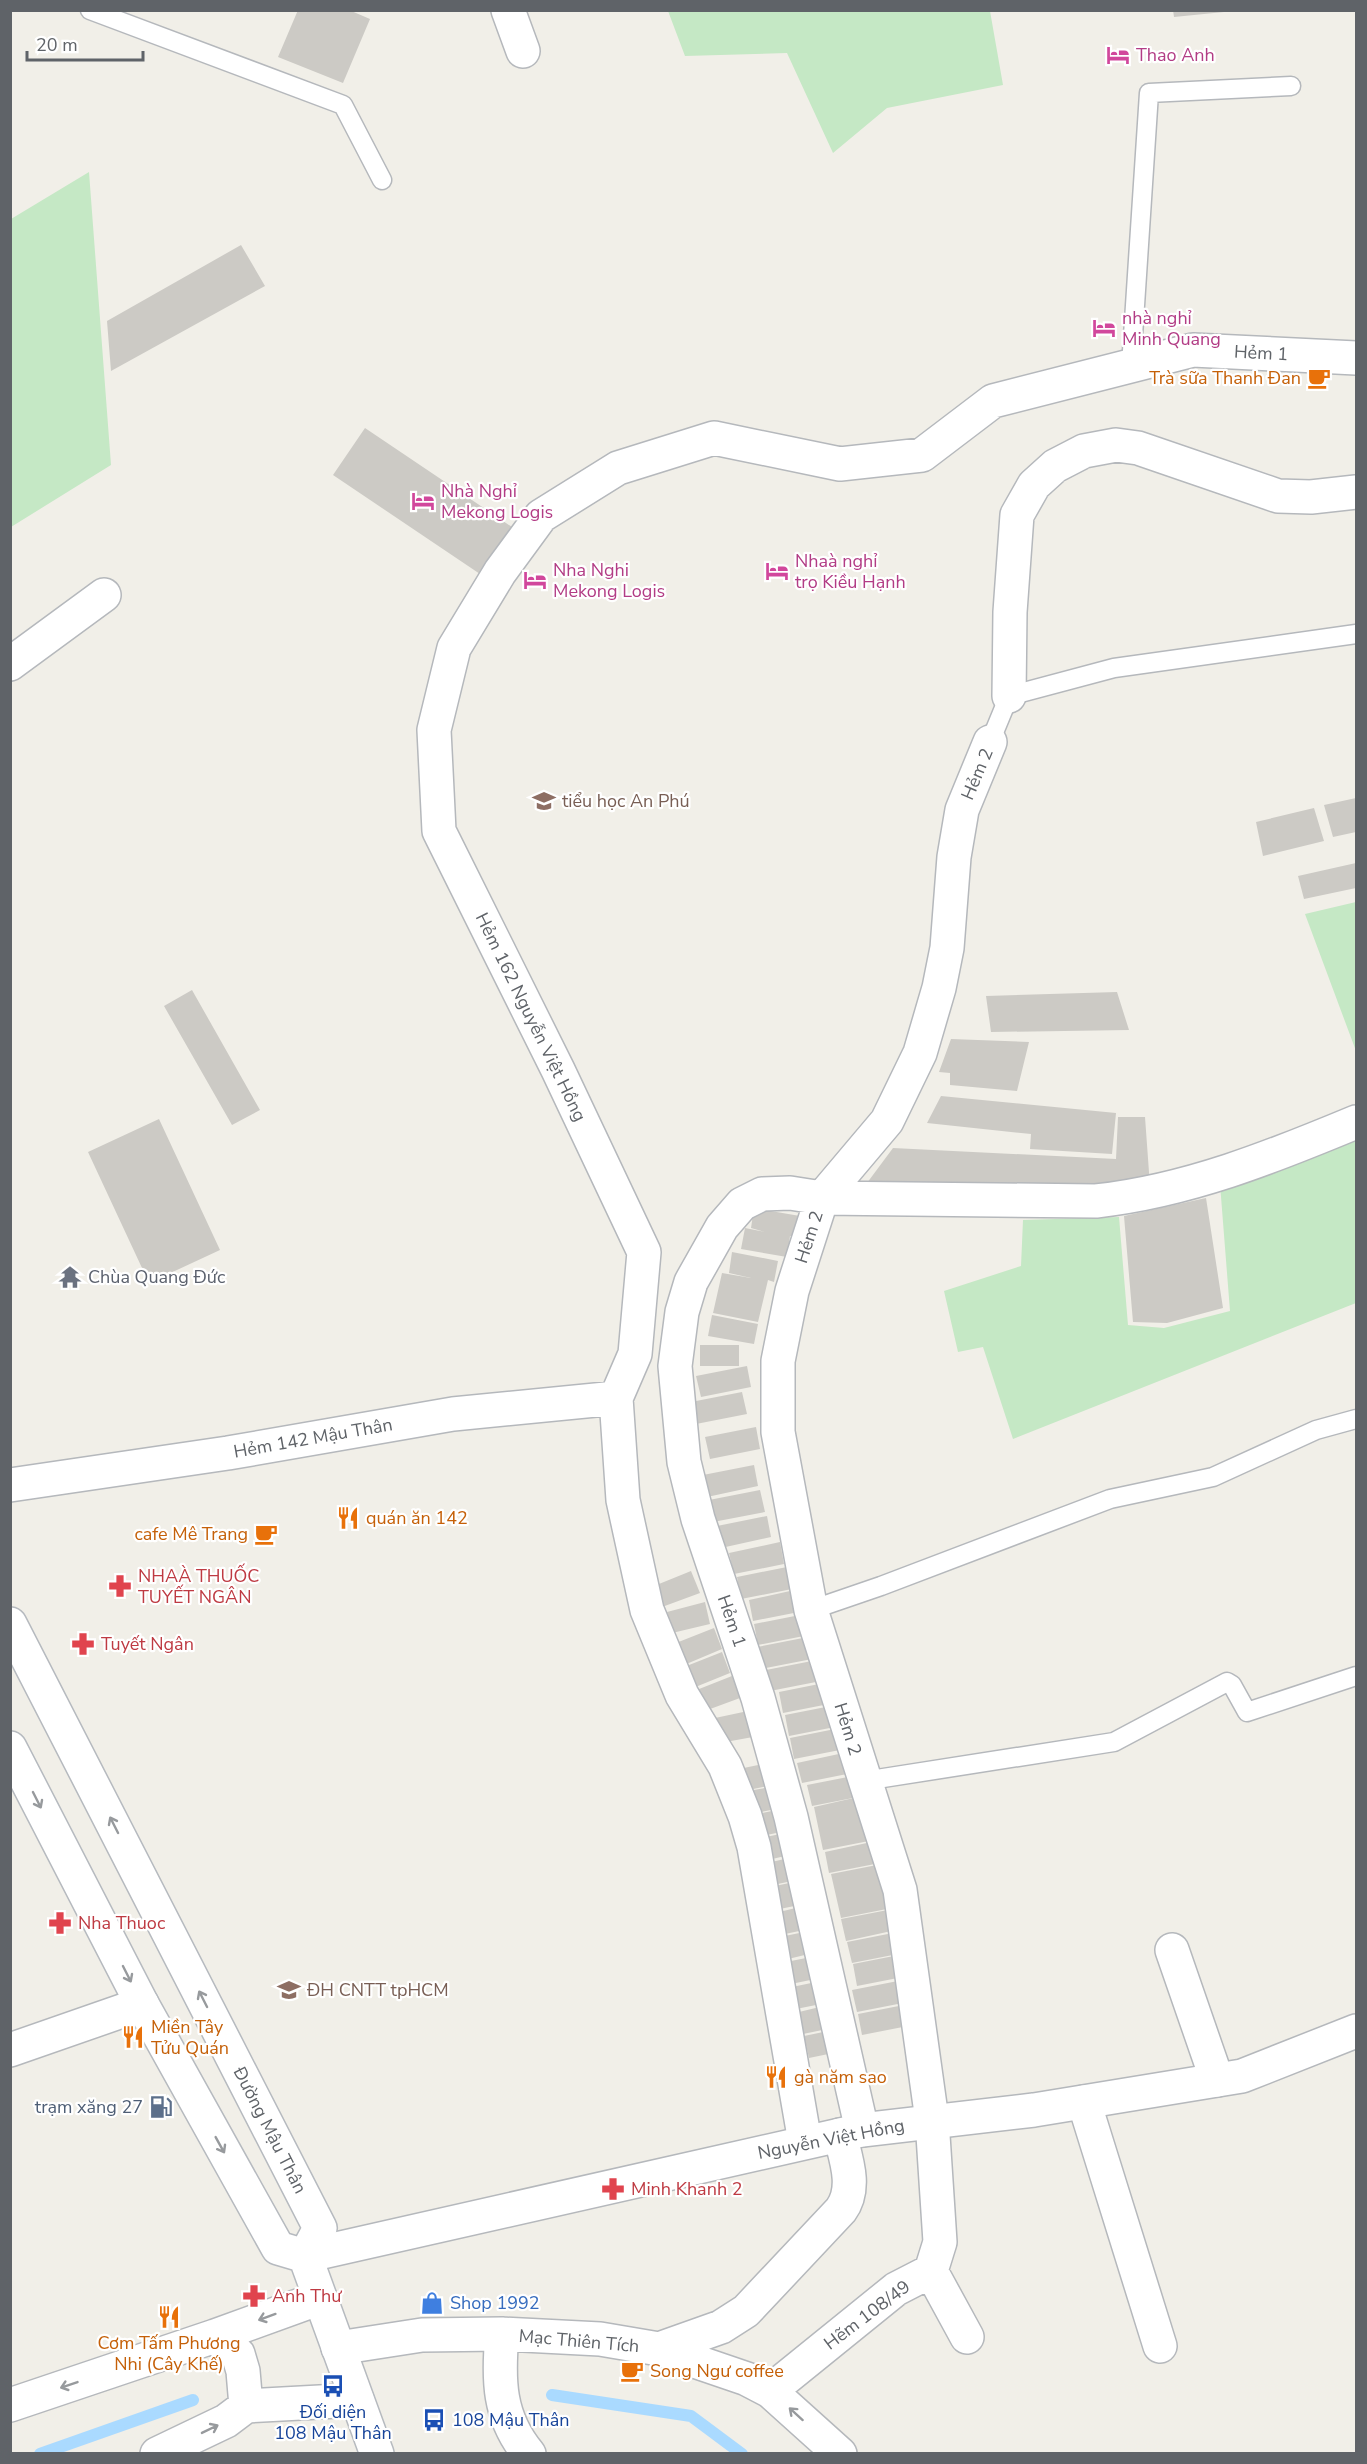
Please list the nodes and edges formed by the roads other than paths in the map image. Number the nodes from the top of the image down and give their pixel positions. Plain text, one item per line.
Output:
1 (90, 10) edge
2 (508, 10) edge
3 (523, 51) dead end
4 (1291, 87) dead end
5 (382, 180) dead end
6 (1356, 358) edge
7 (1131, 366) junction
8 (1356, 492) edge
9 (104, 595) dead end
10 (1356, 634) edge
11 (10, 664) edge
12 (1008, 696) junction
13 (990, 742) joint
14 (1356, 1122) edge
15 (822, 1198) junction
16 (616, 1398) junction
17 (1356, 1419) edge
18 (10, 1485) edge
19 (811, 1610) junction
20 (10, 1624) edge
21 (1356, 1677) edge
22 (10, 1748) edge
23 (864, 1781) junction
24 (1172, 1950) dead end
25 (142, 2004) junction
26 (1356, 2031) edge
27 (10, 2050) edge
28 (1217, 2080) junction
29 (1084, 2102) junction
30 (932, 2120) junction
31 (851, 2132) junction
32 (805, 2142) junction
33 (291, 2252) junction
34 (931, 2271) junction
35 (320, 2298) junction
36 (502, 2334) junction
37 (215, 2336) junction
38 (967, 2337) dead end
39 (1160, 2346) dead end
40 (338, 2348) junction
41 (659, 2349) junction
42 (770, 2391) junction
43 (357, 2400) junction
44 (10, 2405) edge
45 (246, 2406) junction
46 (157, 2454) edge
47 (377, 2454) edge
48 (529, 2454) edge
49 (840, 2454) edge

1 - 5 lane
2 - 3 street
4 - 7 lane
6 - 7 street, Hẻm 1
7 - 16 street, Hẻm 162 Nguyễn Việt Hồng
8 - 12 street
9 - 11 street
10 - 12 lane
12 - 13 lane, Hẻm 2
13 - 15 street, Hẻm 2
14 - 15 street, Hẻm 1
15 - 19 street, Hẻm 2
15 - 31 street, Hẻm 1
16 - 18 street, Hẻm 142 Mậu Thân
16 - 32 street, Hẻm 162 Nguyễn Việt Hồng
17 - 19 lane
19 - 23 street, Hẻm 2
33 -> 20 street, Đường Mậu Thân
21 - 23 lane
22 -> 25 street
23 - 30 street, Hẻm 2
24 - 28 street
25 - 27 street
25 -> 33 street
26 - 28 street, Nguyễn Việt Hồng
28 - 29 street, Nguyễn Việt Hồng
29 - 30 street, Nguyễn Việt Hồng
29 - 39 street
30 - 31 street, Nguyễn Việt Hồng
30 - 34 street, Hẽm 108/49
31 - 32 street, Nguyễn Việt Hồng
31 - 41 street, Hẻm 1
32 - 33 street, Nguyễn Việt Hồng
33 - 35 street
34 - 38 street
34 - 42 street, Hẽm 108/49
35 -> 37 street
35 - 40 street
36 - 40 street, Mạc Thiên Tích
36 - 41 street, Mạc Thiên Tích
36 - 48 street, Mạc Thiên Tích
37 -> 44 street
37 - 45 street
40 - 43 street
41 - 42 street, Mạc Thiên Tích
49 -> 42 street, Mạc Thiên Tích
43 - 45 street
43 - 47 street
46 -> 45 street

